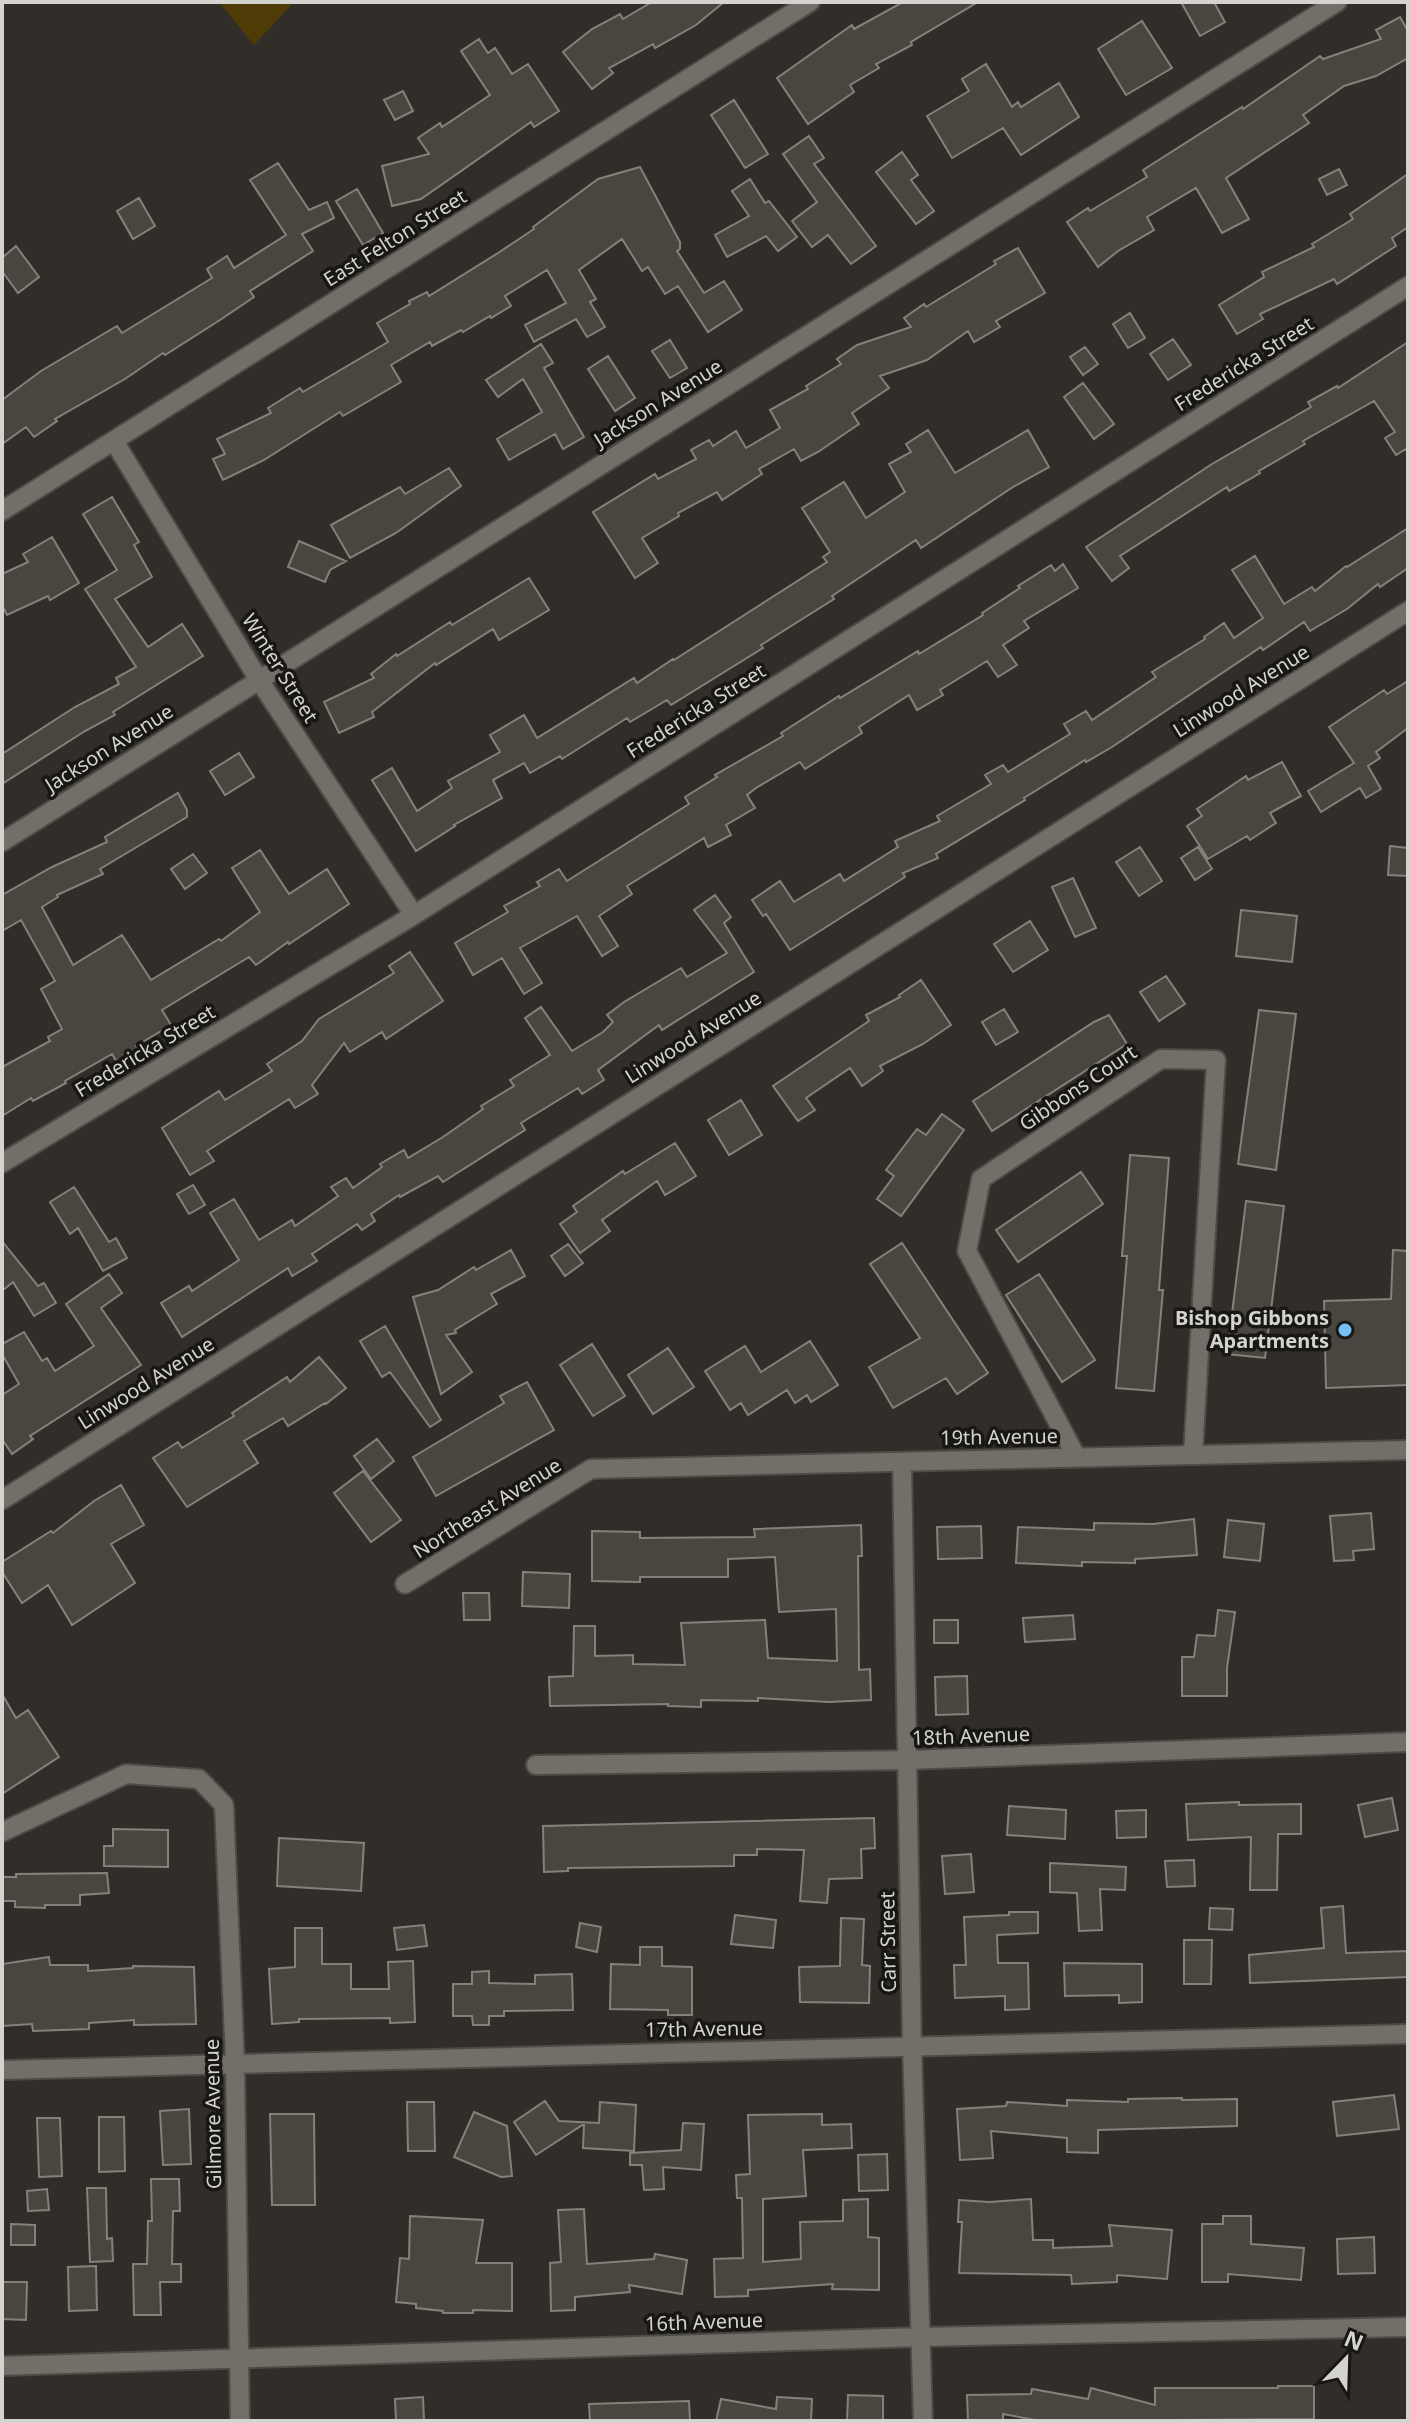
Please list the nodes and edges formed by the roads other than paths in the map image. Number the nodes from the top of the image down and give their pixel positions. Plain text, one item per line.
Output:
1 (810, 2) edge
2 (1337, 2) edge
3 (1408, 286) edge
4 (114, 441) junction
5 (2, 511) edge
6 (1408, 611) edge
7 (259, 680) junction
8 (2, 842) edge
9 (414, 915) junction
10 (2, 1163) edge
11 (1408, 1450) edge
12 (1193, 1455) junction
13 (1077, 1458) junction
14 (902, 1462) junction
15 (591, 1469) joint
16 (2, 1500) edge
17 (405, 1584) dead end
18 (1408, 1742) edge
19 (908, 1760) junction
20 (536, 1765) dead end
21 (2, 1832) edge
22 (1408, 2034) edge
23 (912, 2045) junction
24 (235, 2063) junction
25 (2, 2070) edge
26 (1408, 2327) edge
27 (920, 2337) junction
28 (239, 2359) junction
29 (2, 2366) edge
30 (240, 2421) edge
31 (923, 2421) edge

1 - 4 street, East Felton Street
2 - 7 street, Jackson Avenue
3 - 9 street, Fredericka Street
4 - 5 street, East Felton Street
4 - 7 street, Winter Street
6 - 16 street, Linwood Avenue
7 - 8 street, Jackson Avenue
7 - 9 street, Winter Street
9 - 10 street, Fredericka Street
11 - 12 street, 19th Avenue
12 - 13 street, 19th Avenue
12 - 13 street, Gibbons Court
13 - 14 street, 19th Avenue
14 - 15 street, 19th Avenue
14 - 19 street, Carr Street
15 - 17 street, Northeast Avenue
18 - 19 street, 18th Avenue
19 - 20 street, 18th Avenue
19 - 23 street, Carr Street
21 - 24 street, Gilmore Avenue
22 - 23 street, 17th Avenue
23 - 24 street, 17th Avenue
23 - 27 street, Carr Street
24 - 25 street, 17th Avenue
24 - 28 street, Gilmore Avenue
26 - 27 street, 16th Avenue
27 - 28 street, 16th Avenue
27 - 31 street, Carr Street
28 - 29 street, 16th Avenue
28 - 30 street, Gilmore Avenue

